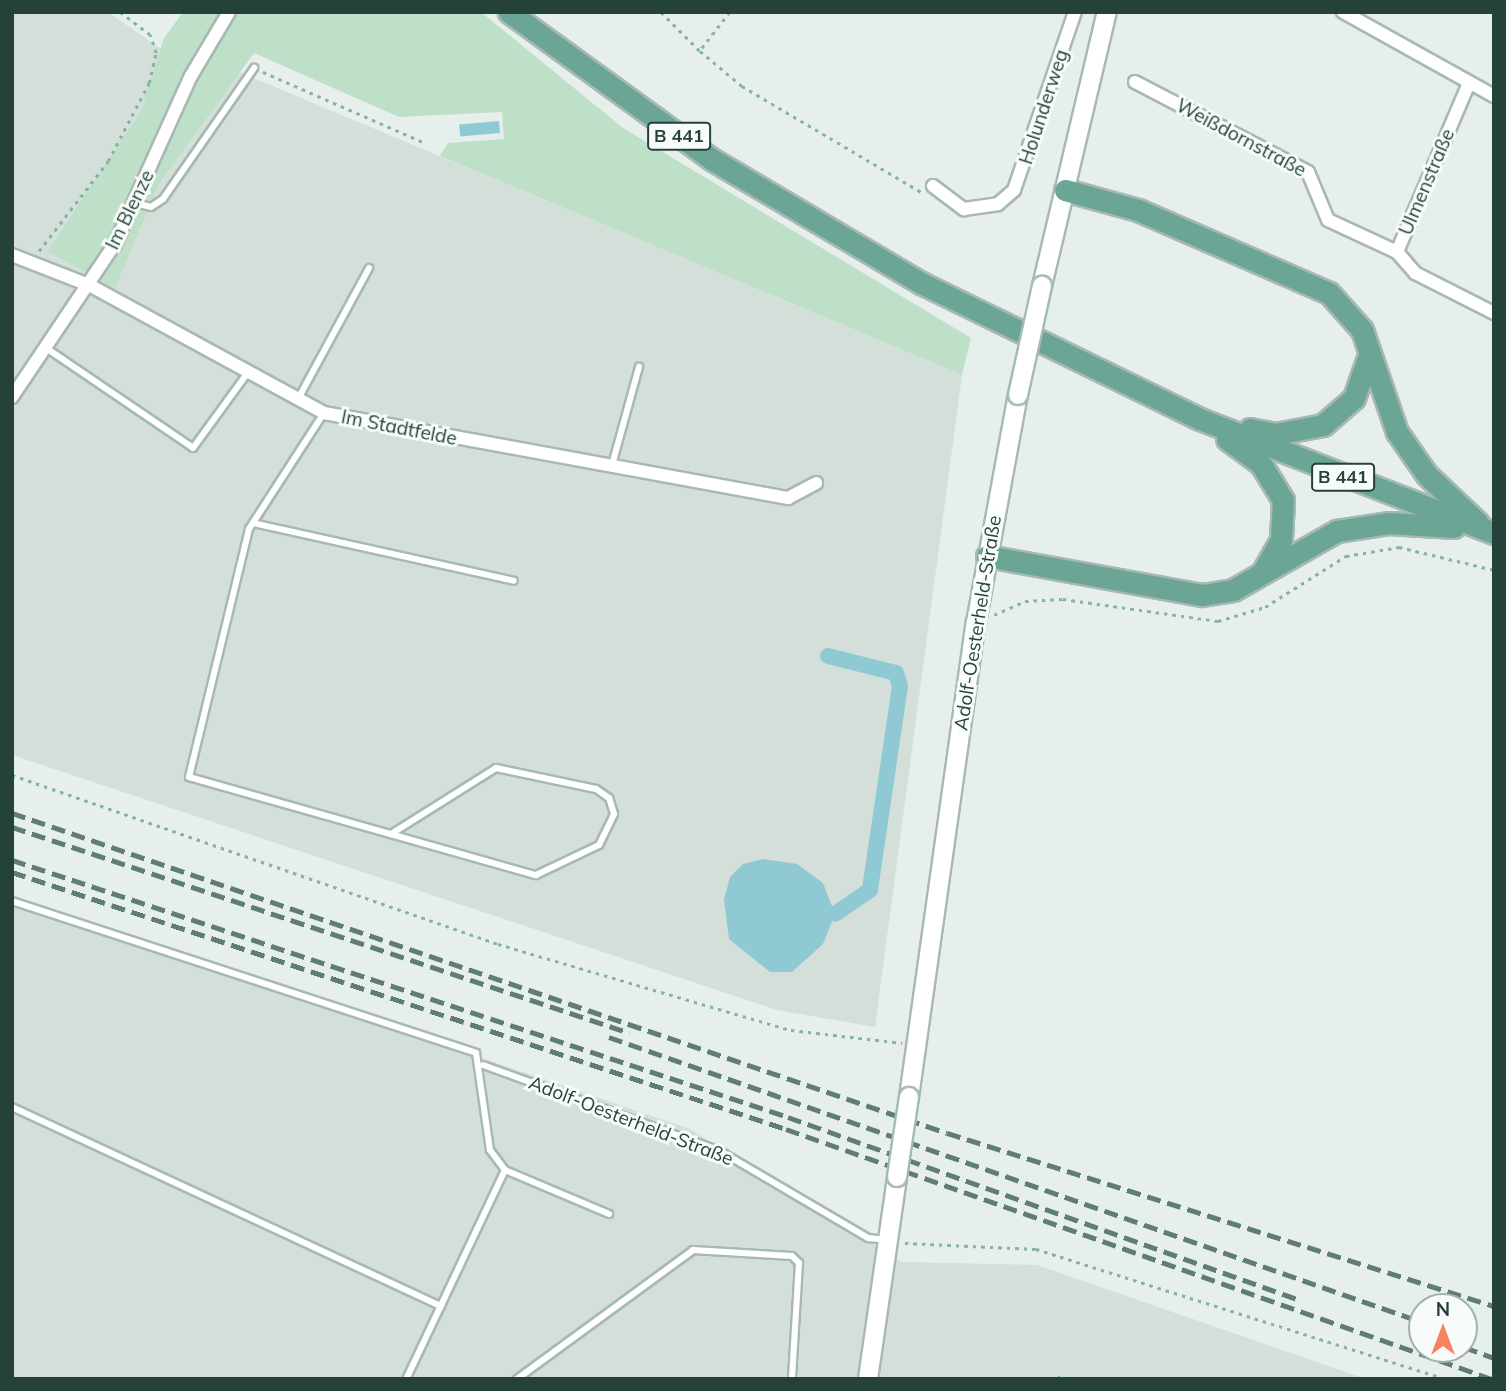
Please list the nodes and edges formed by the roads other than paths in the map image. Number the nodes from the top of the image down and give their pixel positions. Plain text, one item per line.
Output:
1 (229, 12) edge
2 (509, 12) edge
3 (1075, 12) edge
4 (1107, 12) edge
5 (1343, 12) edge
6 (254, 68) road end
7 (1135, 82) dead end
8 (1469, 83) junction
9 (1494, 96) edge
10 (933, 186) road end
11 (1065, 190) junction
12 (135, 203) junction
13 (1397, 252) junction
14 (12, 256) edge
15 (369, 268) dead end
16 (91, 286) junction
17 (1494, 313) edge
18 (49, 349) junction
19 (1369, 355) junction
20 (639, 368) dead end
21 (246, 375) junction
22 (12, 397) edge
23 (296, 403) junction
24 (324, 413) junction
25 (1200, 419) junction
26 (611, 467) junction
27 (816, 483) dead end
28 (253, 523) junction
29 (1491, 532) edge
30 (987, 556) junction
31 (1261, 575) junction
32 (514, 580) dead end
33 (391, 834) junction
34 (12, 901) edge
35 (483, 1065) junction
36 (12, 1107) edge
37 (505, 1170) junction
38 (609, 1214) dead end
39 (887, 1240) junction
40 (441, 1306) junction
41 (405, 1379) edge
42 (517, 1379) edge
43 (792, 1379) edge
44 (868, 1379) edge

1 - 12 street, Im Blenze
2 - 25 main road, B 441
3 - 10 street, Holunderweg
4 - 11 street, Adolf-Oesterheld-Straße
5 - 8 street
6 - 12 lane
7 - 13 street, Weißdornstraße
8 - 9 street
8 - 13 street, Ulmenstraße
11 - 19 main road
11 - 30 street, Adolf-Oesterheld-Straße, bridge
12 - 16 street, Im Blenze
13 - 17 street, Ulmenstraße
14 - 16 street, Im Stadtfelde
15 - 23 lane
16 - 18 street, Im Blenze
16 - 21 street, Im Stadtfelde
18 - 21 lane
18 - 22 street, Im Blenze
19 - 25 main road
19 - 29 main road
20 - 26 lane
21 - 23 street, Im Stadtfelde
23 - 24 street, Im Stadtfelde
24 - 26 street, Im Stadtfelde
24 - 28 lane
25 - 29 main road, B 441
25 - 31 main road
26 - 27 street, Im Stadtfelde
28 - 32 lane
28 - 33 lane
29 - 31 main road
30 - 31 main road
30 - 39 street, Adolf-Oesterheld-Straße, bridge
33 - 33 lane
34 - 35 lane, Adolf-Oesterheld-Straße
35 - 37 lane
35 - 39 lane, Adolf-Oesterheld-Straße
36 - 40 lane
37 - 38 lane
37 - 40 lane
39 - 44 street, Adolf-Oesterheld-Straße
40 - 41 lane
42 - 43 lane

